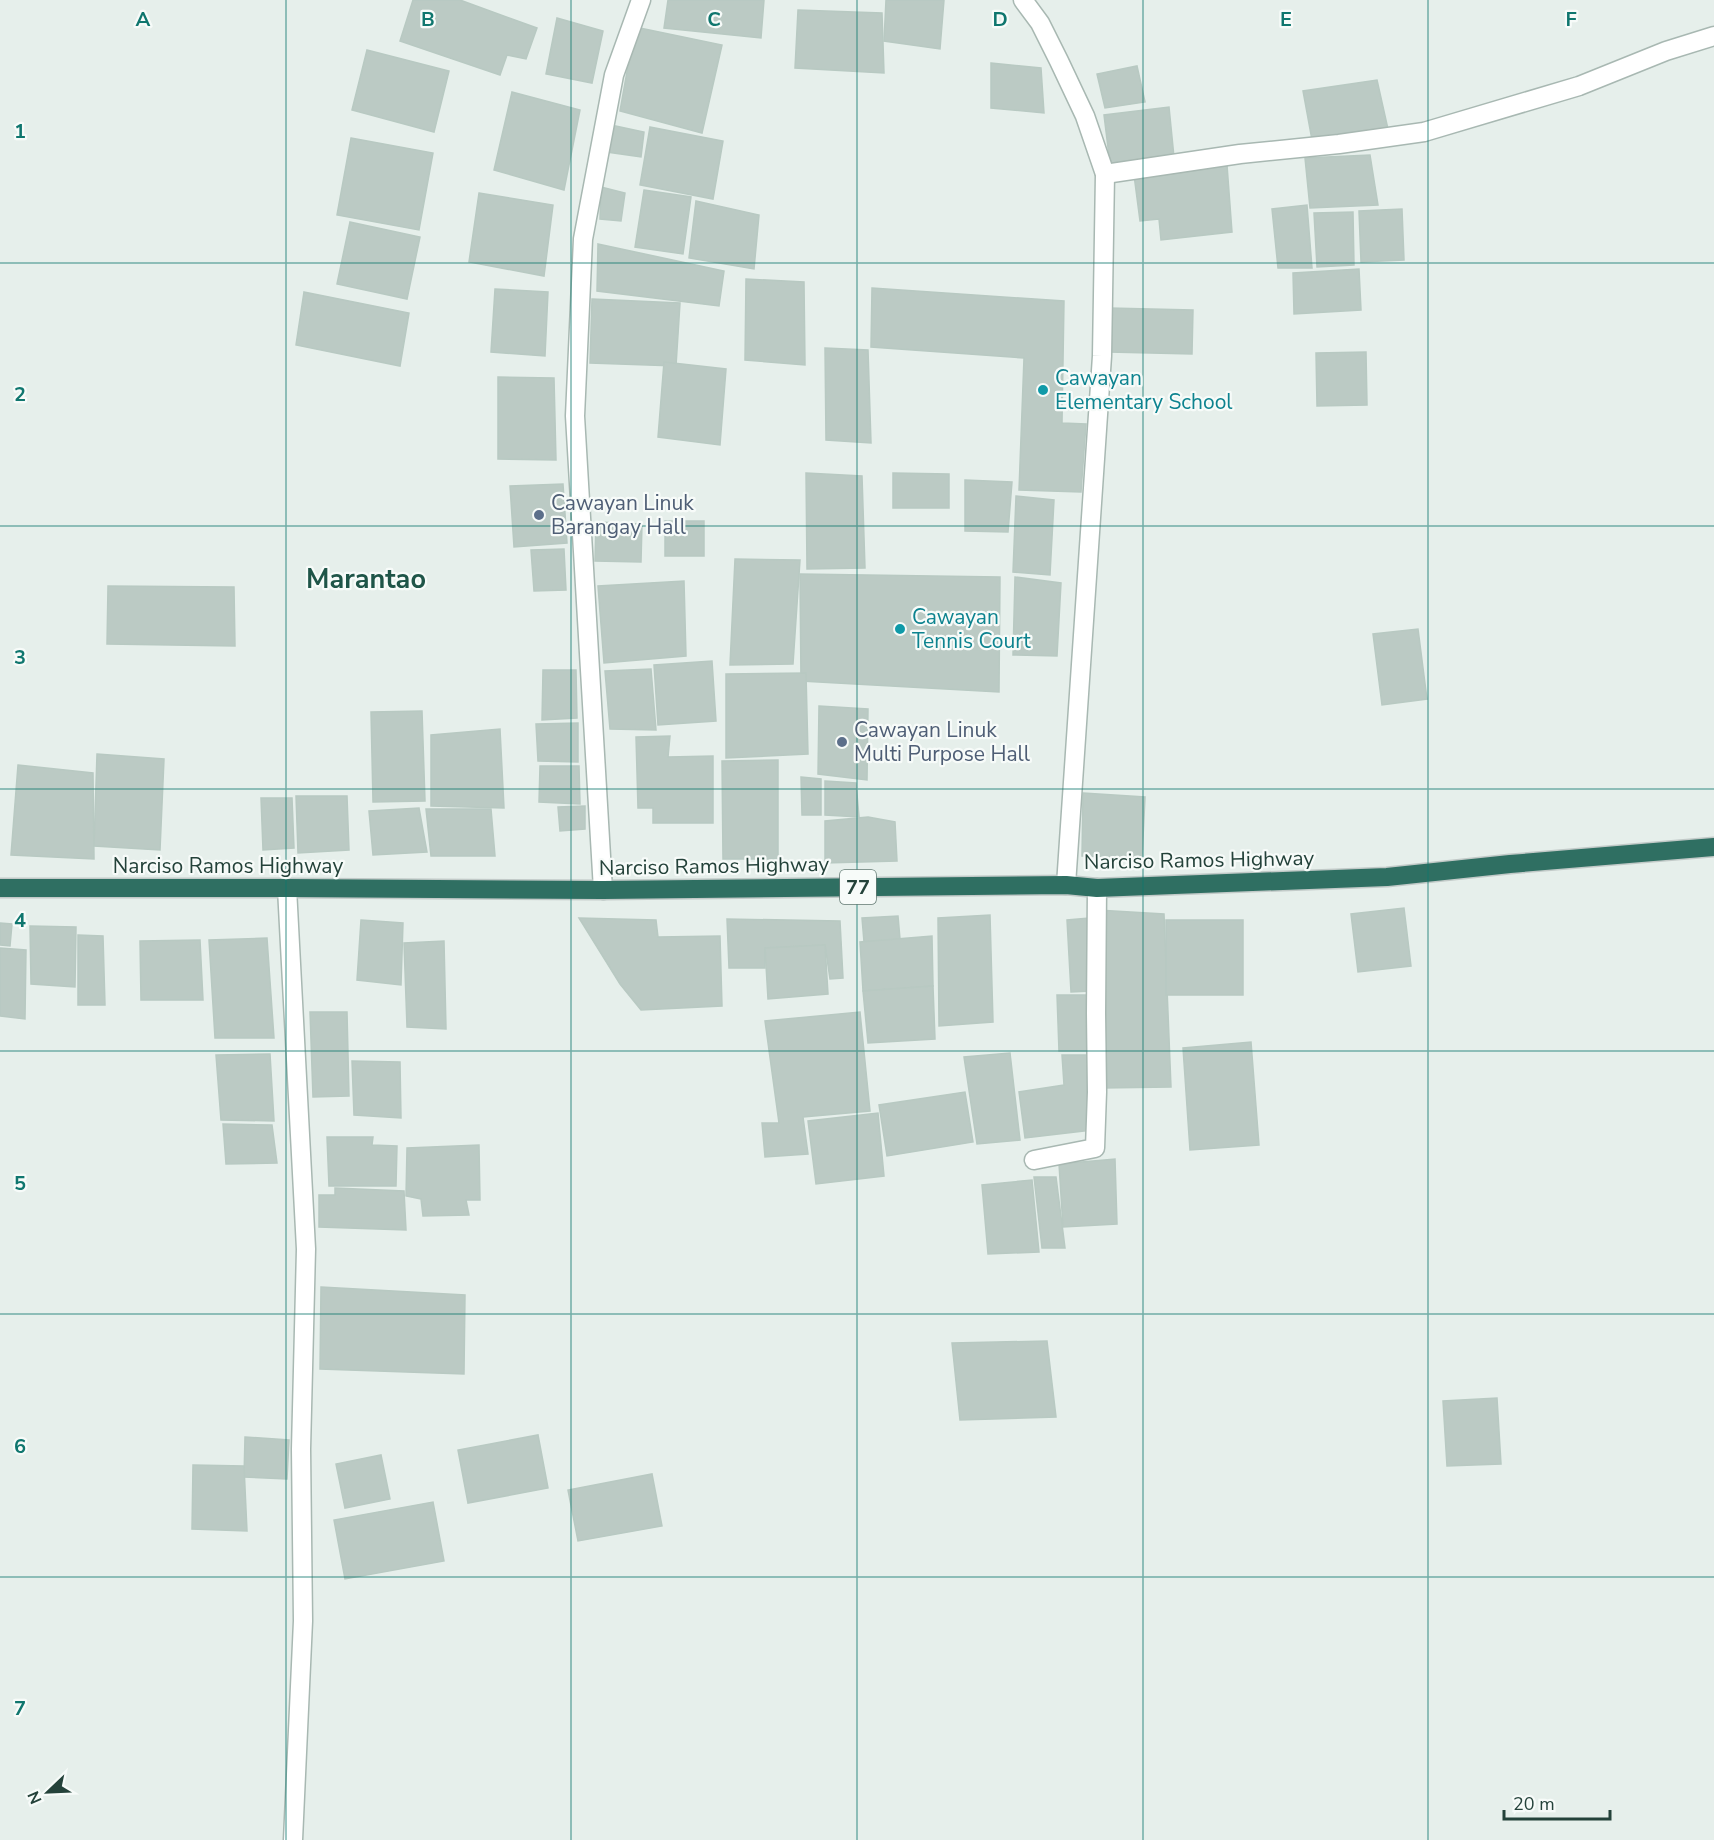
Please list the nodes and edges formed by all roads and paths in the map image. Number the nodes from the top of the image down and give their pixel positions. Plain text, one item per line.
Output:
1 (641, 0) edge
2 (1023, 0) edge
3 (1714, 36) edge
4 (1106, 174) junction
5 (1714, 847) edge
6 (1066, 885) junction
7 (0, 888) edge
8 (287, 888) junction
9 (1097, 888) junction
10 (603, 890) junction
11 (1034, 1160) dead end
12 (293, 1840) edge

1 - 10 street
2 - 4 street
3 - 4 street
4 - 6 street
5 - 9 highway, Narciso Ramos Highway / 77
6 - 9 highway, Narciso Ramos Highway / 77
6 - 10 highway, Narciso Ramos Highway / 77
7 - 8 highway, Narciso Ramos Highway / 77
8 - 10 highway, Narciso Ramos Highway / 77
8 - 12 street
9 - 11 street

